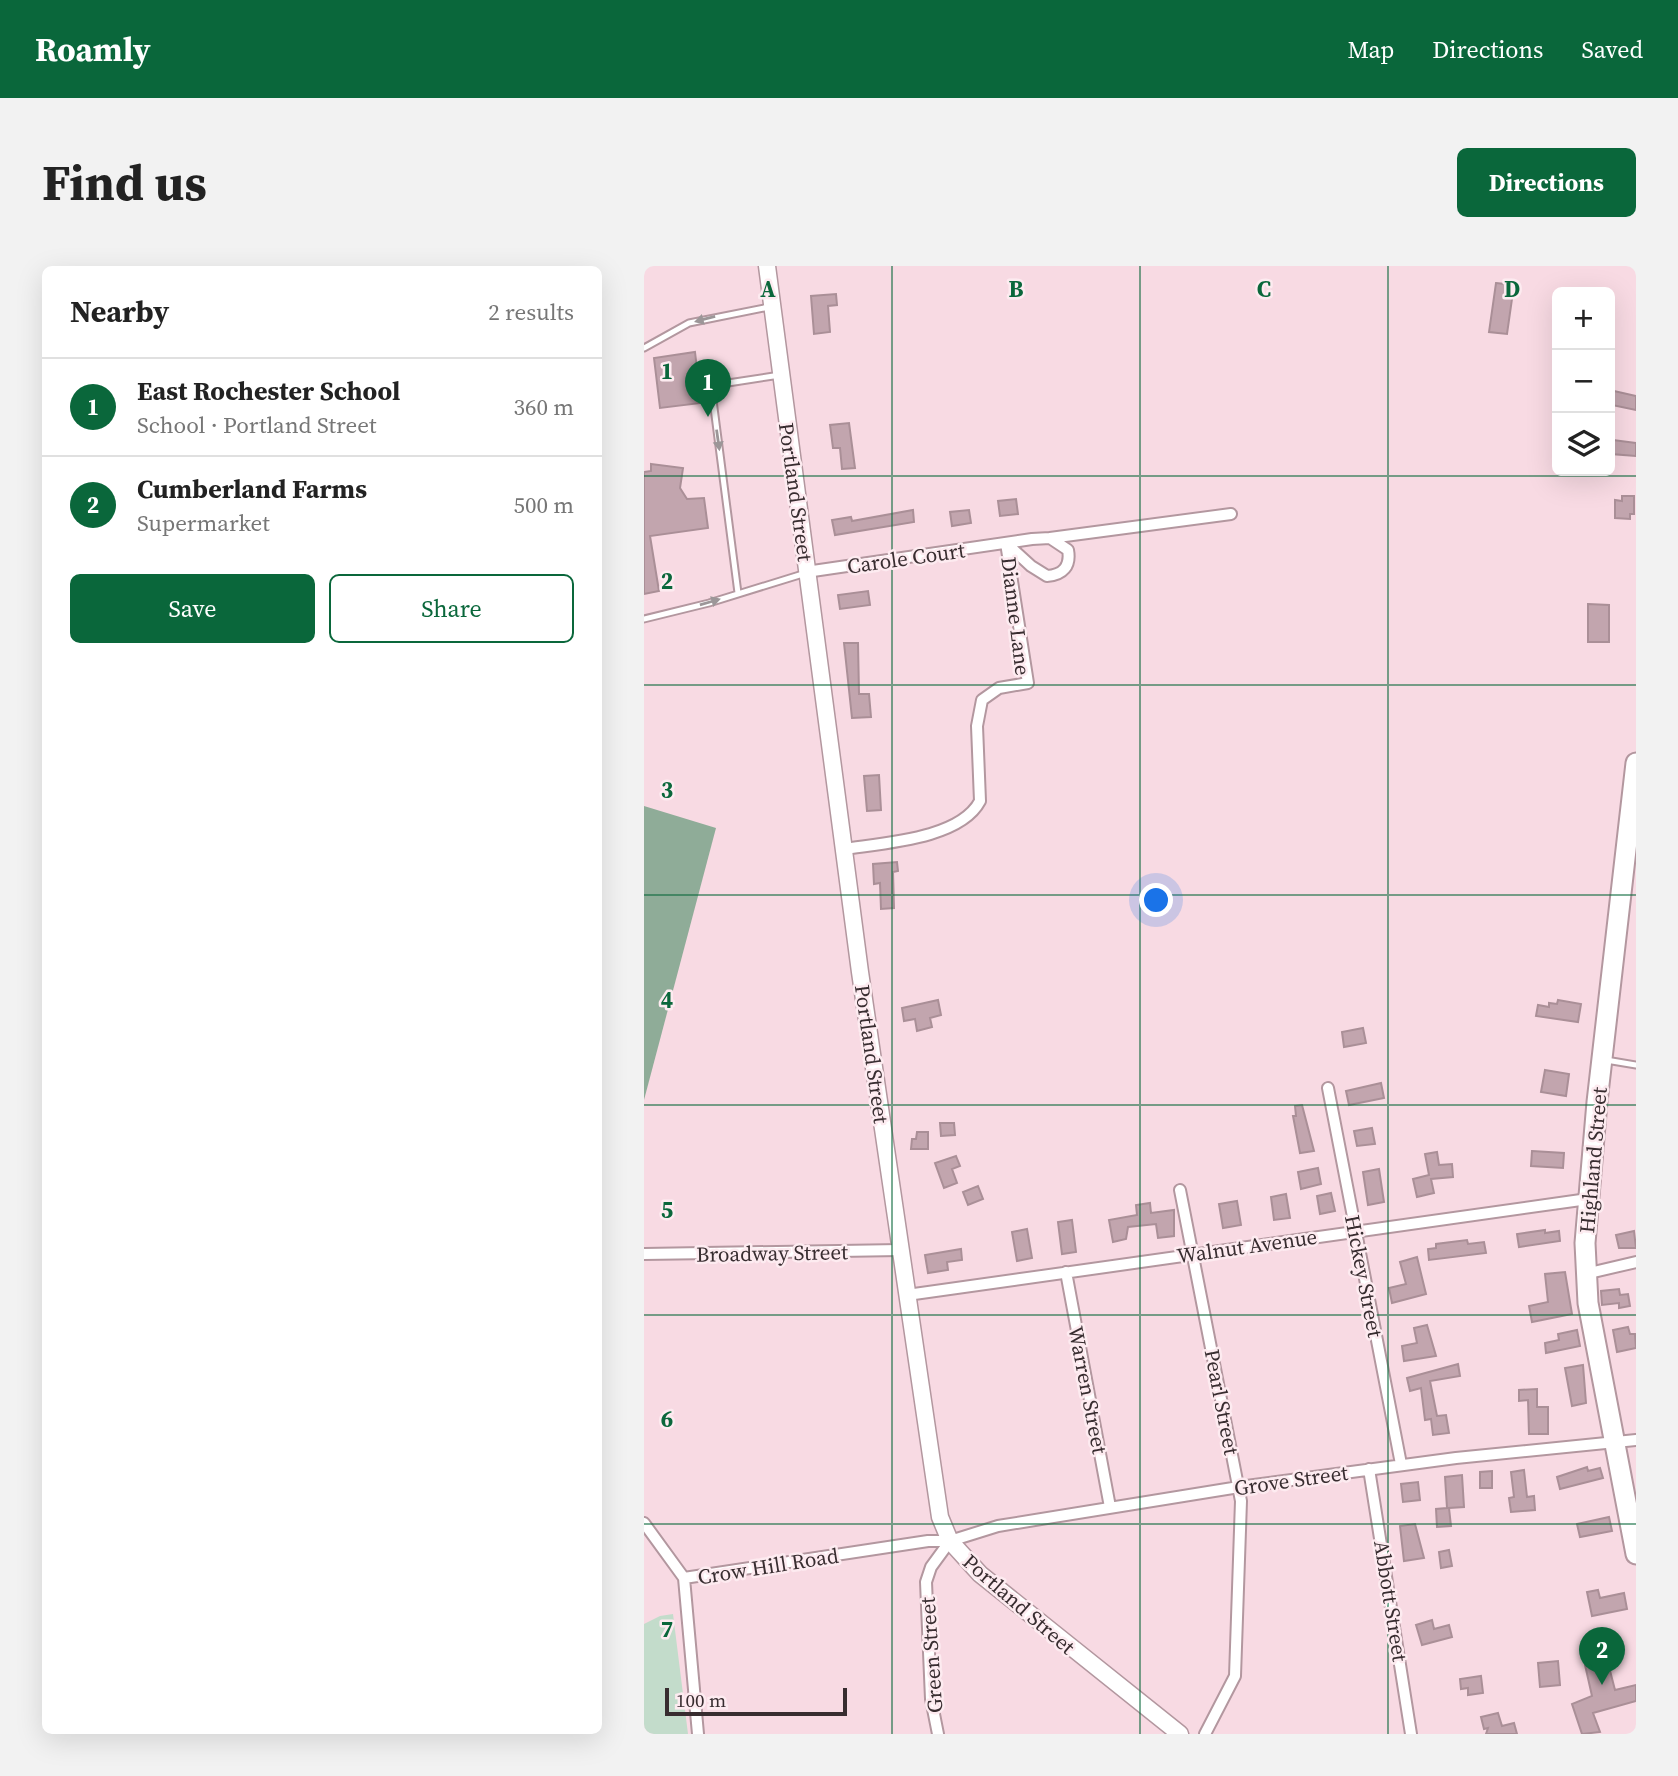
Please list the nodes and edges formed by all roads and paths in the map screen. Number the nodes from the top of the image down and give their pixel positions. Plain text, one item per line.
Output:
1 (767, 266) edge
2 (772, 307) junction
3 (644, 348) edge
4 (780, 375) junction
5 (1231, 514) dead end
6 (1050, 538) junction
7 (1006, 543) junction
8 (806, 572) junction
9 (738, 593) junction
10 (644, 619) edge
11 (1636, 763) edge
12 (844, 849) junction
13 (1603, 1060) junction
14 (1636, 1065) edge
15 (1328, 1088) dead end
16 (1181, 1190) dead end
17 (1588, 1199) junction
18 (1355, 1230) junction
19 (900, 1250) junction
20 (644, 1254) edge
21 (1193, 1254) junction
22 (1636, 1262) edge
23 (1066, 1272) junction
24 (1585, 1274) junction
25 (907, 1296) junction
26 (1636, 1440) edge
27 (1612, 1442) junction
28 (1401, 1464) junction
29 (1369, 1469) junction
30 (1239, 1487) junction
31 (1110, 1507) junction
32 (644, 1523) edge
33 (950, 1541) junction
34 (921, 1542) junction
35 (1636, 1554) edge
36 (931, 1567) junction
37 (684, 1578) junction
38 (1173, 1731) edge
39 (698, 1734) edge
40 (938, 1734) edge
41 (1205, 1734) edge
42 (1411, 1734) edge

1 - 2 street, Portland Street
2 -> 3 lane
2 - 4 street, Portland Street
4 - 8 street, Portland Street
4 -> 9 lane
5 - 6 street, Carole Court
6 - 7 street, Carole Court
6 - 7 street
7 - 8 street, Carole Court
7 - 12 street, Dianne Lane
8 - 9 lane
8 - 12 street, Portland Street
10 -> 9 lane
11 - 13 highway, Highland Street
12 - 19 street, Portland Street
13 - 14 lane
13 - 17 highway, Highland Street
15 - 18 street, Hickey Street
16 - 21 street, Pearl Street
17 - 18 street, Walnut Avenue
17 - 24 highway, Highland Street
18 - 21 street, Walnut Avenue
18 - 28 street, Hickey Street
19 - 20 street, Broadway Street
19 - 25 street, Portland Street
21 - 23 street, Walnut Avenue
21 - 30 street, Pearl Street
22 - 24 street
23 - 25 street, Walnut Avenue
23 - 31 street, Warren Street
24 - 27 highway, Highland Street
25 - 33 street, Portland Street
26 - 27 street, Grove Street
27 - 28 street, Grove Street
27 - 35 highway, Highland Street
28 - 29 street, Grove Street
29 - 30 street, Grove Street
29 - 42 street, Abbott Street
30 - 31 street, Grove Street
30 - 41 street, Pearl Street
31 - 33 street, Grove Street
32 - 37 street, Crow Hill Road
33 - 34 street, Crow Hill Road
33 - 36 street, Green Street
33 - 38 street, Portland Street
34 - 36 street
34 - 37 street, Crow Hill Road
36 - 40 street, Green Street
37 - 39 street

